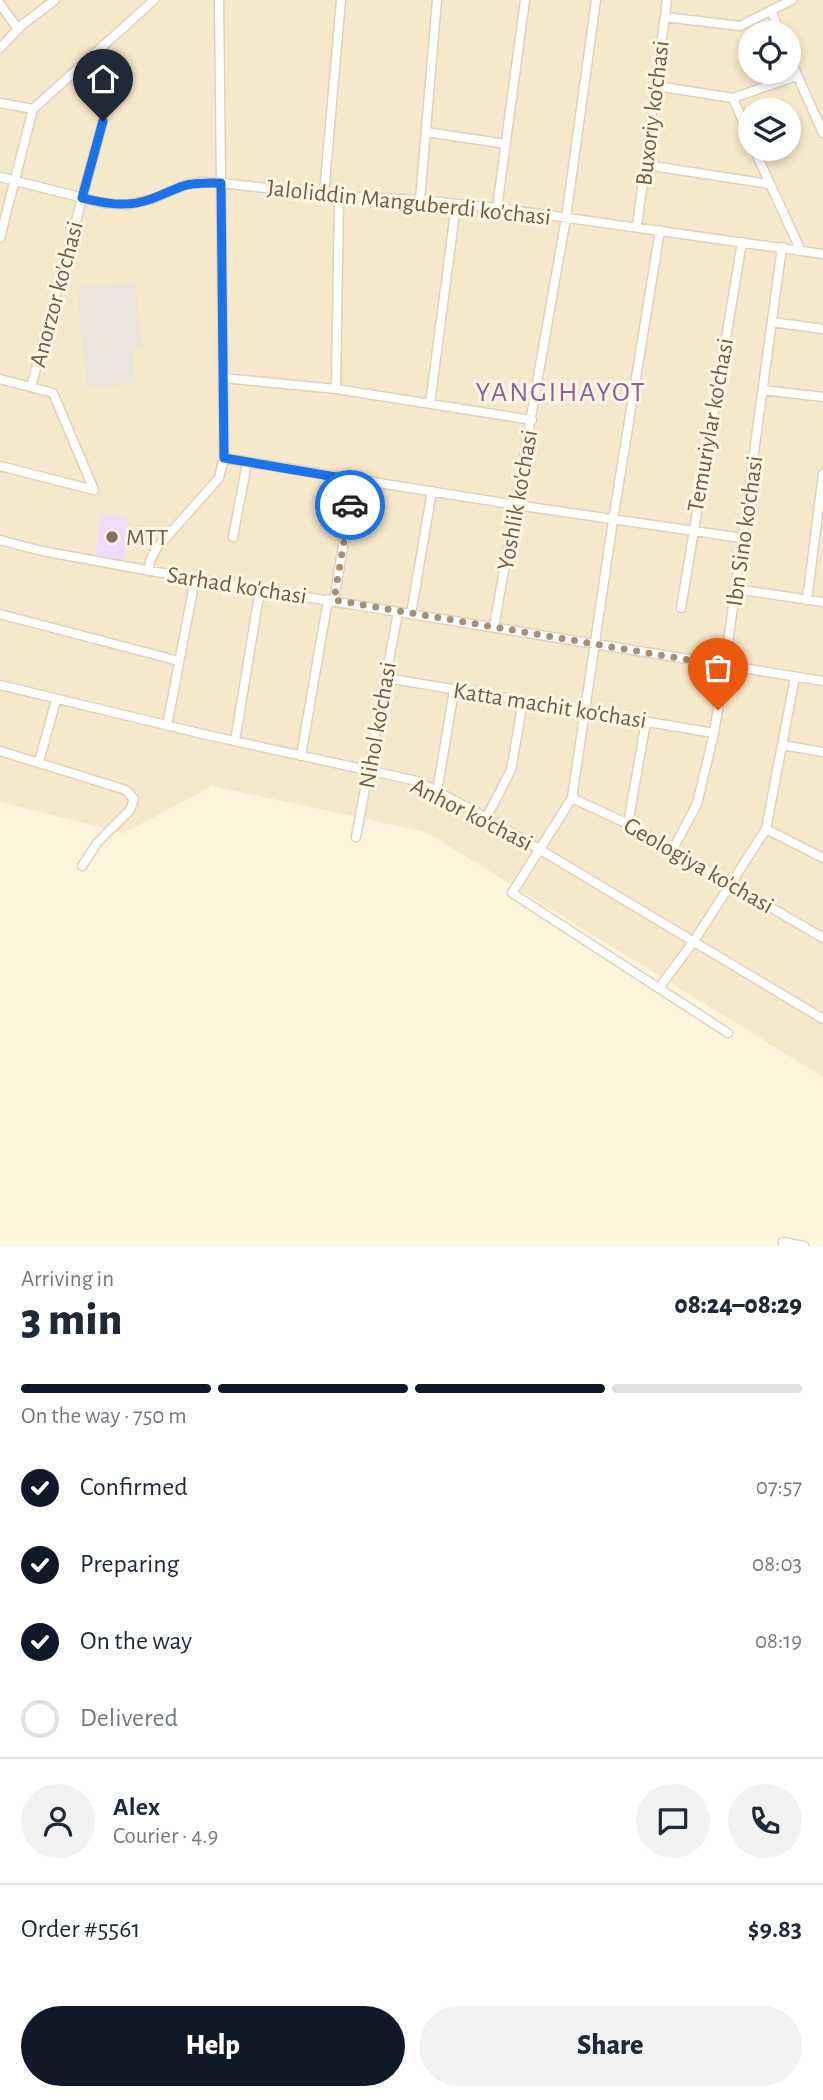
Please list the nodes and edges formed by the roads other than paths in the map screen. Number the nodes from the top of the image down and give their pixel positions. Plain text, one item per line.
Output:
1 (55, 0) edge
2 (154, 0) edge
3 (219, 0) edge
4 (341, 0) edge
5 (437, 0) edge
6 (525, 0) edge
7 (596, 0) edge
8 (667, 0) edge
9 (792, 0) edge
10 (0, 4) edge
11 (771, 10) junction
12 (665, 17) junction
13 (775, 21) edge
14 (18, 29) junction
15 (0, 48) edge
16 (774, 84) edge
17 (801, 84) edge
18 (656, 86) junction
19 (733, 98) junction
20 (0, 103) edge
21 (33, 109) junction
22 (738, 110) edge
23 (103, 121) dead end
24 (426, 132) junction
25 (823, 134) edge
26 (506, 144) junction
27 (759, 161) edge
28 (646, 165) junction
29 (0, 177) edge
30 (15, 181) junction
31 (221, 183) junction
32 (769, 184) junction
33 (324, 194) junction
34 (339, 196) junction
35 (82, 198) junction
36 (420, 201) junction
37 (456, 205) junction
38 (498, 208) junction
39 (566, 218) junction
40 (637, 226) junction
41 (660, 230) junction
42 (0, 238) edge
43 (742, 242) junction
44 (782, 247) junction
45 (801, 251) junction
46 (823, 254) edge
47 (772, 322) junction
48 (823, 329) edge
49 (223, 378) junction
50 (0, 379) edge
51 (31, 387) junction
52 (336, 389) junction
53 (763, 390) junction
54 (823, 397) edge
55 (430, 404) junction
56 (532, 420) junction
57 (224, 458) junction
58 (247, 463) junction
59 (0, 466) edge
60 (823, 474) edge
61 (354, 480) junction
62 (432, 491) junction
63 (516, 505) junction
64 (613, 520) junction
65 (692, 531) junction
66 (233, 537) dead end
67 (742, 538) junction
68 (0, 540) edge
69 (149, 571) junction
70 (195, 579) junction
71 (260, 589) junction
72 (736, 589) junction
73 (331, 600) junction
74 (807, 600) junction
75 (823, 602) edge
76 (681, 608) dead end
77 (398, 612) junction
78 (0, 614) edge
79 (411, 614) junction
80 (495, 627) junction
81 (595, 645) junction
82 (179, 660) junction
83 (725, 666) junction
84 (795, 677) junction
85 (386, 678) junction
86 (823, 681) edge
87 (0, 685) edge
88 (454, 690) junction
89 (56, 700) junction
90 (523, 701) junction
91 (586, 712) junction
92 (646, 721) junction
93 (167, 726) junction
94 (714, 733) junction
95 (236, 741) junction
96 (782, 745) junction
97 (0, 751) edge
98 (823, 752) edge
99 (301, 756) junction
100 (40, 762) junction
101 (369, 771) junction
102 (438, 792) junction
103 (572, 798) junction
104 (485, 818) junction
105 (628, 824) junction
106 (766, 829) junction
107 (356, 837) dead end
108 (540, 849) junction
109 (673, 849) junction
110 (823, 858) edge
111 (82, 866) dead end
112 (732, 883) junction
113 (823, 938) edge
114 (694, 941) junction
115 (659, 988) junction
116 (823, 1019) edge
117 (728, 1033) dead end
118 (783, 1246) edge
119 (804, 1246) edge

1 - 14 street
2 - 21 street
3 - 31 street
4 - 33 street
5 - 24 street
6 - 26 street
7 - 39 street, Yoshlik ko'chasi
8 - 12 street, Buxoriy ko'chasi
9 - 11 street
10 - 14 street
11 - 12 street
11 - 13 street
12 - 18 street, Buxoriy ko'chasi
14 - 15 street
16 - 19 street
17 - 25 street
18 - 19 street
18 - 28 street, Buxoriy ko'chasi
19 - 22 street
20 - 21 street
21 - 30 street
23 - 35 street, Anorzor ko'chasi
24 - 26 street
24 - 36 street
26 - 38 street
27 - 32 street
28 - 32 street
28 - 40 street, Buxoriy ko'chasi
29 - 30 street, Jaloliddin Manguberdi ko'chasi
30 - 35 street, Jaloliddin Manguberdi ko'chasi
30 - 42 street
31 - 33 street, Jaloliddin Manguberdi ko'chasi
31 - 35 street, Jaloliddin Manguberdi ko'chasi
31 - 49 street
32 - 45 street
33 - 34 street, Jaloliddin Manguberdi ko'chasi
34 - 36 street, Jaloliddin Manguberdi ko'chasi
34 - 52 street
35 - 51 street, Anorzor ko'chasi
36 - 37 street, Jaloliddin Manguberdi ko'chasi
37 - 38 street, Jaloliddin Manguberdi ko'chasi
37 - 55 street
38 - 39 street, Jaloliddin Manguberdi ko'chasi
39 - 40 street, Jaloliddin Manguberdi ko'chasi
39 - 56 street, Yoshlik ko'chasi
40 - 41 street, Jaloliddin Manguberdi ko'chasi
41 - 43 street, Jaloliddin Manguberdi ko'chasi
41 - 64 street
43 - 44 street, Jaloliddin Manguberdi ko'chasi
43 - 65 street, Temuriylar ko'chasi
44 - 45 street, Jaloliddin Manguberdi ko'chasi
44 - 47 street, Ibn Sino ko'chasi
45 - 46 street, Jaloliddin Manguberdi ko'chasi
47 - 48 street
47 - 53 street, Ibn Sino ko'chasi
49 - 52 street
49 - 57 street
50 - 51 street
51 - 59 street
52 - 55 street
53 - 54 street
53 - 67 street, Ibn Sino ko'chasi
55 - 56 street
56 - 63 street, Yoshlik ko'chasi
57 - 58 street
57 - 69 street
58 - 61 street
58 - 66 street
60 - 74 street
61 - 62 street
61 - 73 street
62 - 63 street
62 - 79 street
63 - 64 street
63 - 80 street, Yoshlik ko'chasi
64 - 65 street
64 - 81 street
65 - 67 street
65 - 76 street, Temuriylar ko'chasi
67 - 72 street, Ibn Sino ko'chasi
68 - 69 street, Sarhad ko'chasi
69 - 70 street, Sarhad ko'chasi
70 - 71 street, Sarhad ko'chasi
70 - 82 street
71 - 73 street, Sarhad ko'chasi
71 - 95 street
72 - 74 street
72 - 83 street, Ibn Sino ko'chasi
73 - 77 street, Sarhad ko'chasi
73 - 99 street
74 - 75 street
77 - 79 street, Sarhad ko'chasi
77 - 85 street, Nihol ko'chasi
78 - 82 street
79 - 80 street, Sarhad ko'chasi
80 - 81 street, Sarhad ko'chasi
81 - 83 street, Sarhad ko'chasi
81 - 91 street
82 - 93 street
83 - 84 street, Sarhad ko'chasi
83 - 94 street, Ibn Sino ko'chasi
84 - 86 street, Sarhad ko'chasi
84 - 96 street
85 - 88 street, Katta machit ko'chasi
85 - 101 street, Nihol ko'chasi
87 - 89 street, Anhor ko'chasi
88 - 90 street, Katta machit ko'chasi
88 - 102 street
89 - 93 street, Anhor ko'chasi
89 - 100 street
90 - 91 street, Katta machit ko'chasi
90 - 104 street
91 - 92 street, Katta machit ko'chasi
91 - 103 street
92 - 94 street, Katta machit ko'chasi
92 - 105 street
93 - 95 street, Anhor ko'chasi
94 - 109 street, Ibn Sino ko'chasi
95 - 99 street, Anhor ko'chasi
96 - 98 street
96 - 106 street
97 - 100 street
99 - 101 street, Anhor ko'chasi
100 - 111 street
101 - 102 street, Anhor ko'chasi
101 - 107 street, Nihol ko'chasi
102 - 104 street, Anhor ko'chasi
103 - 105 street, Geologiya ko'chasi
103 - 108 street
104 - 108 street, Anhor ko'chasi
105 - 109 street, Geologiya ko'chasi
106 - 110 street
106 - 112 street
108 - 114 street, Anhor ko'chasi
108 - 115 street
109 - 112 street, Geologiya ko'chasi
112 - 113 street, Geologiya ko'chasi
112 - 114 street
114 - 115 street
114 - 116 street, Anhor ko'chasi
115 - 117 street
118 - 119 street

